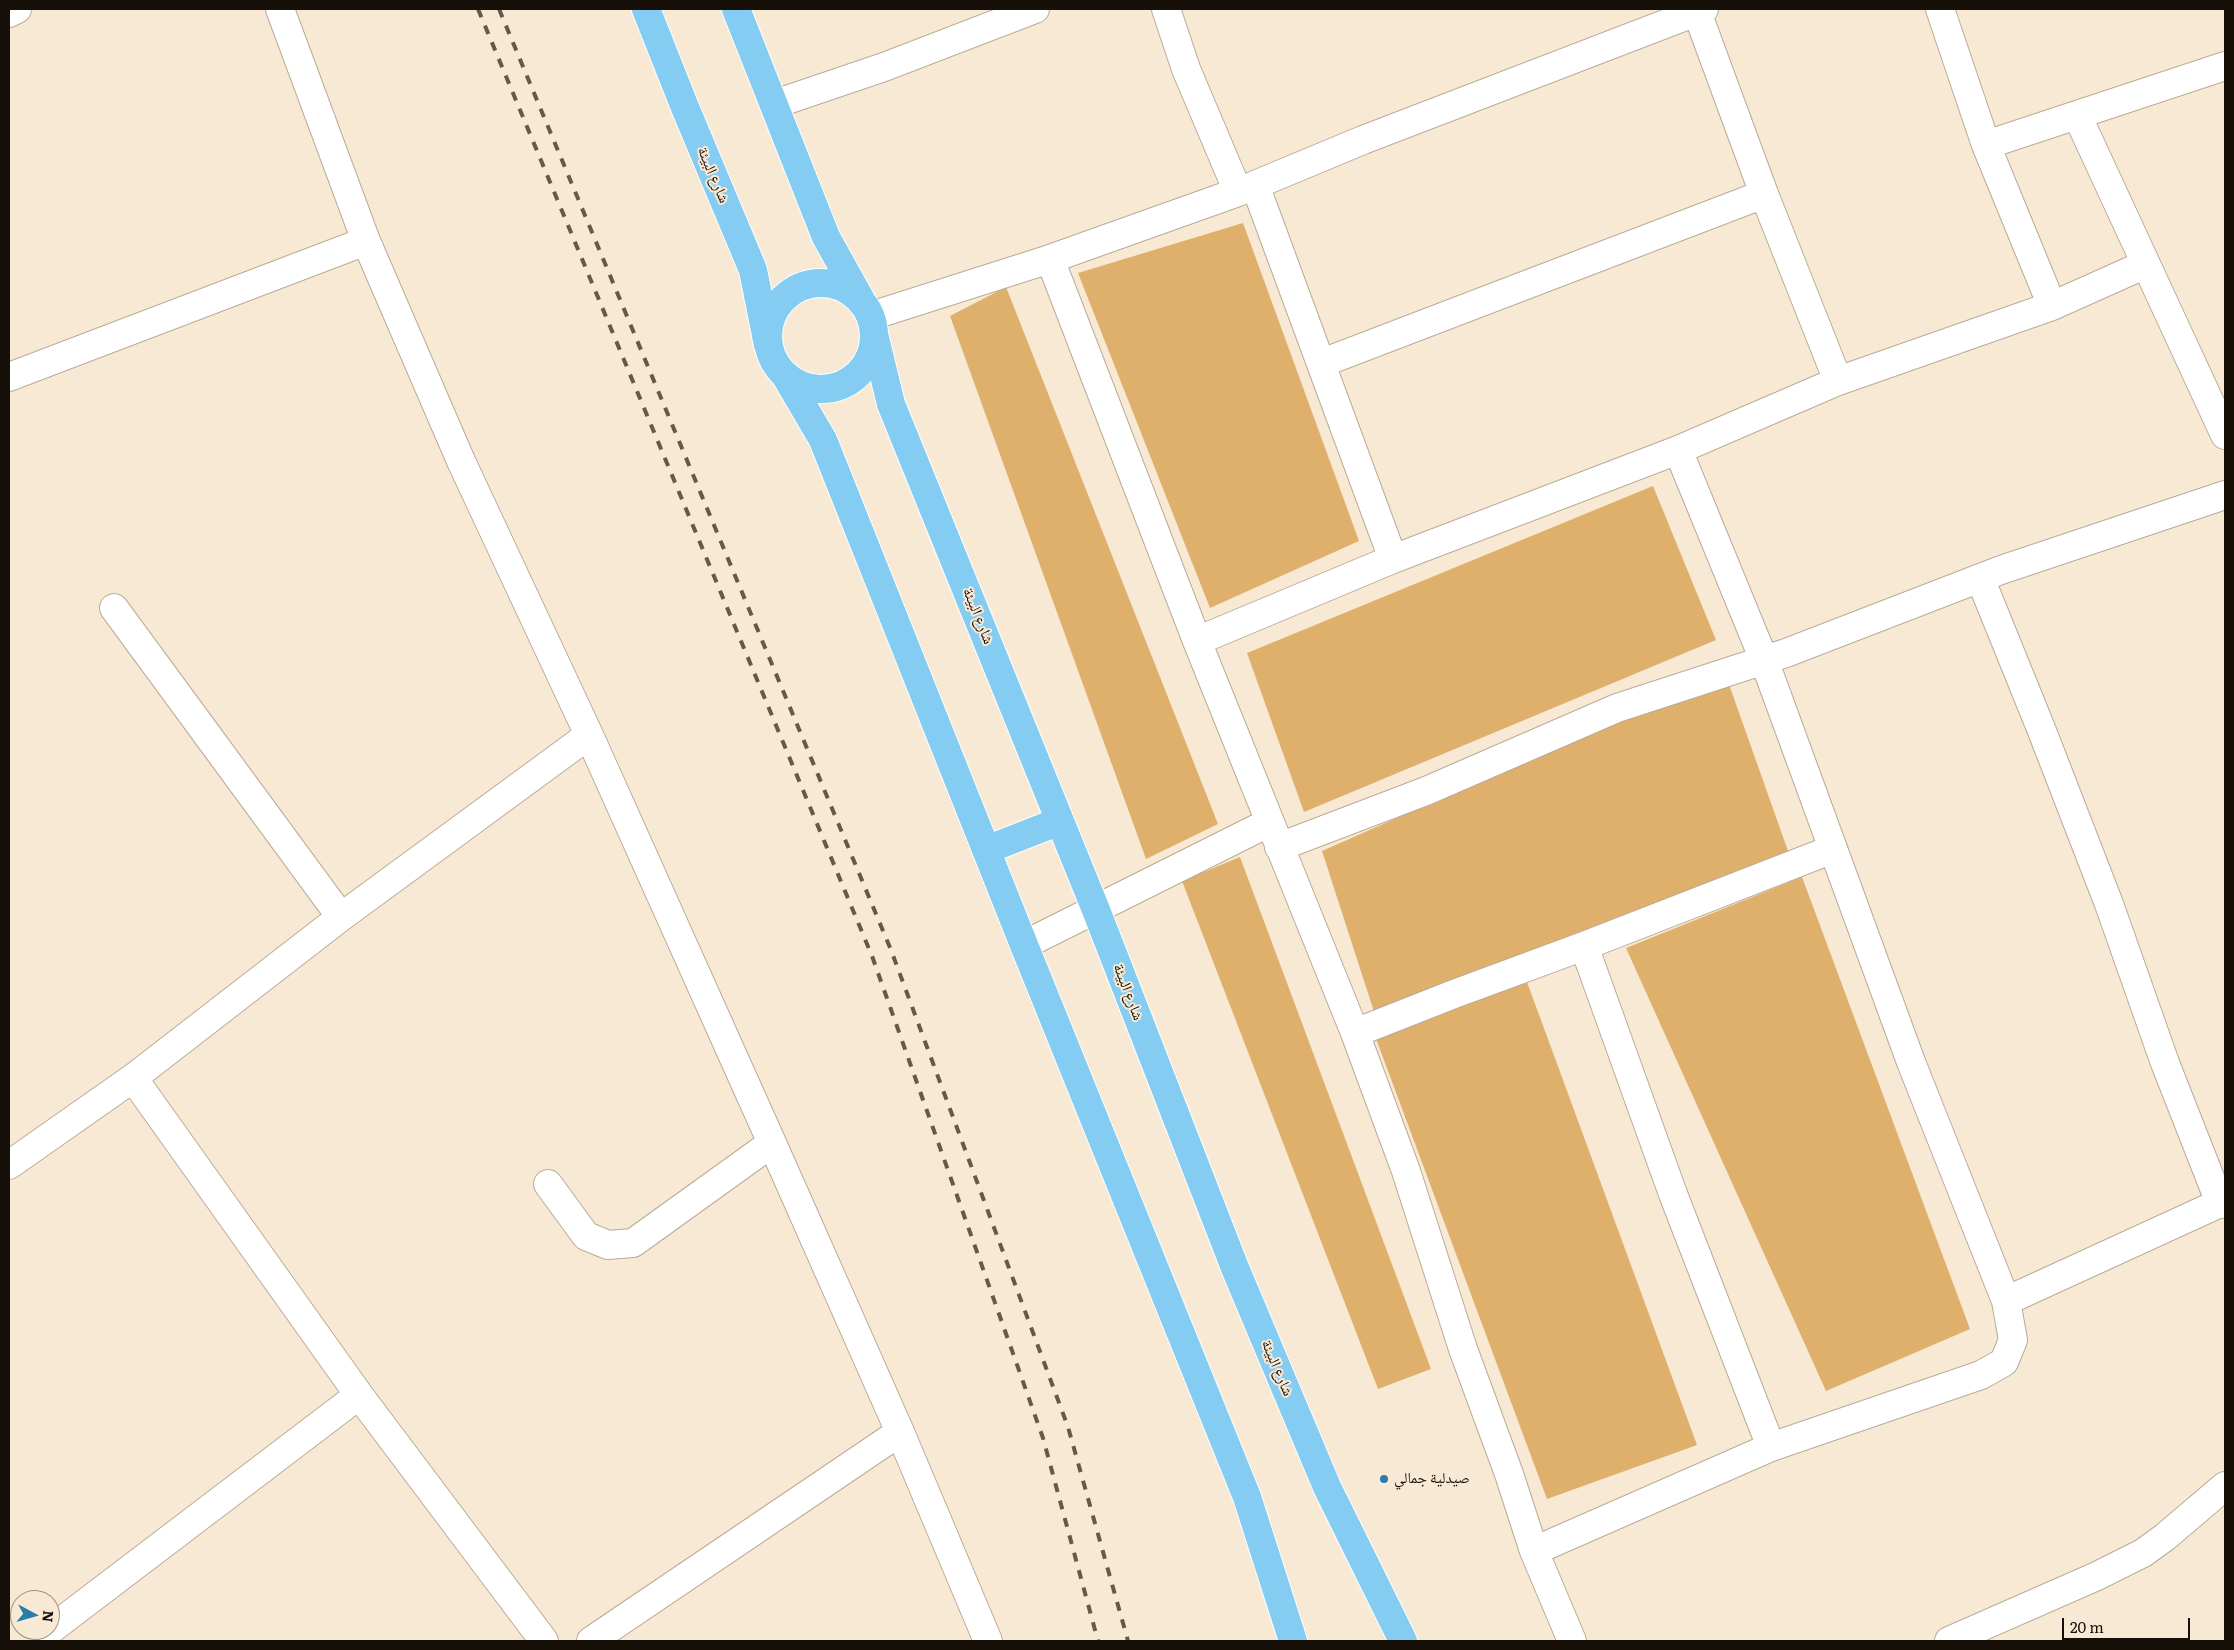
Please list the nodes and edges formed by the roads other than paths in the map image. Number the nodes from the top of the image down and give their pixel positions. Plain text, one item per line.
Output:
1 (17, 9) edge
2 (280, 9) edge
3 (646, 9) edge
4 (736, 9) edge
5 (1035, 9) edge
6 (1166, 9) edge
7 (1940, 9) edge
8 (1701, 10) edge
9 (9, 13) edge
10 (2225, 66) edge
11 (775, 104) junction
12 (2078, 115) junction
13 (1986, 145) junction
14 (1246, 189) junction
15 (1764, 194) junction
16 (366, 241) junction
17 (1050, 259) junction
18 (2146, 264) junction
19 (2052, 306) junction
20 (869, 318) junction
21 (768, 345) junction
22 (1322, 363) junction
23 (784, 376) junction
24 (9, 377) edge
25 (1838, 381) junction
26 (2224, 430) edge
27 (1678, 450) junction
28 (2225, 495) edge
29 (1393, 559) junction
30 (1980, 578) junction
31 (114, 608) dead end
32 (1197, 642) junction
33 (1764, 660) junction
34 (589, 735) junction
35 (1060, 821) junction
36 (1275, 835) junction
37 (1834, 848) junction
38 (986, 850) junction
39 (1096, 910) junction
40 (341, 917) junction
41 (1024, 945) junction
42 (1584, 946) junction
43 (1355, 1033) junction
44 (133, 1078) junction
45 (772, 1143) junction
46 (10, 1163) edge
47 (548, 1184) dead end
48 (2223, 1204) edge
49 (2006, 1301) junction
50 (359, 1395) junction
51 (900, 1432) junction
52 (1771, 1447) junction
53 (2225, 1486) edge
54 (1534, 1551) junction
55 (60, 1623) edge
56 (544, 1641) edge
57 (591, 1641) edge
58 (988, 1641) edge
59 (1293, 1641) edge
60 (1403, 1641) edge
61 (1572, 1641) edge
62 (1949, 1641) edge

1 - 9 street
2 - 16 street
3 - 21 main road, شارع البيئة
4 - 11 main road, شارع البيئة
5 - 11 street
6 - 14 street
7 - 13 street
8 - 14 street
8 - 15 street
10 - 12 street
11 - 20 main road, شارع البيئة
12 - 13 street
12 - 18 street
13 - 19 street
14 - 17 street
14 - 22 street
15 - 22 street
15 - 25 street
16 - 24 street
16 - 34 street
17 - 20 street
17 - 32 street
18 - 19 street
18 - 26 street
19 - 25 street
20 - 21 main road
20 - 23 main road
20 - 35 main road, شارع البيئة
21 - 23 main road
22 - 29 street
23 - 38 main road
25 - 27 street
27 - 29 street
27 - 33 street
28 - 30 street
29 - 32 street
30 - 33 street
30 - 48 street
31 - 40 street
32 - 36 street
33 - 36 street
33 - 37 street
34 - 40 street
34 - 45 street
35 - 38 main road
35 - 39 main road, شارع البيئة
36 - 39 street
36 - 43 street
37 - 42 street
37 - 49 street
38 - 41 main road
39 - 41 street
39 - 60 main road, شارع البيئة
40 - 44 street
41 - 59 main road
42 - 43 street
42 - 52 street
43 - 54 street
44 - 46 street
44 - 50 street
45 - 47 street
45 - 51 street
48 - 49 street
49 - 52 street
50 - 55 street
50 - 56 street
51 - 57 street
51 - 58 street
52 - 54 street
53 - 62 street
54 - 61 street

